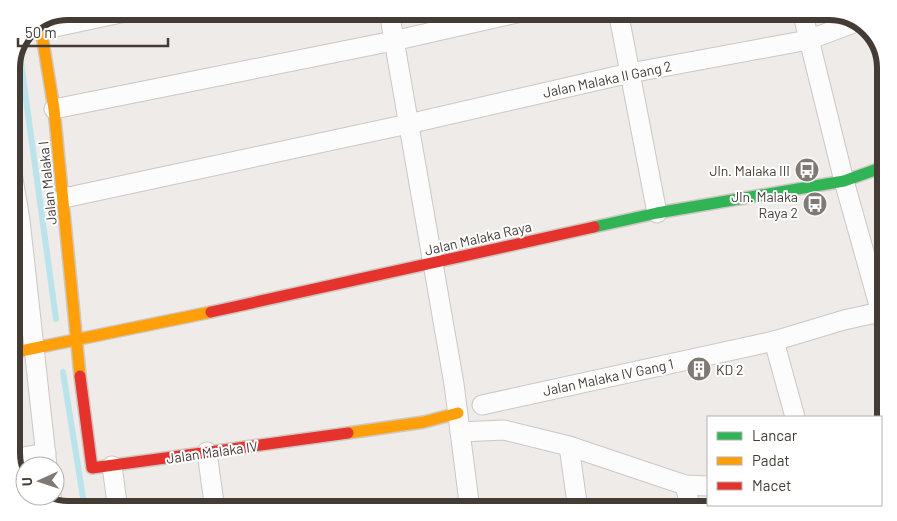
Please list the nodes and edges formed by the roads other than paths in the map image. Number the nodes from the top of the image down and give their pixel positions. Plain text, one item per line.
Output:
1 (77, 20) edge
2 (390, 20) edge
3 (486, 20) edge
4 (620, 20) edge
5 (804, 20) edge
6 (47, 25) edge
7 (849, 25) edge
8 (41, 28) edge
9 (808, 40) junction
10 (393, 41) junction
11 (630, 73) junction
12 (54, 108) junction
13 (408, 124) junction
14 (877, 169) edge
15 (844, 181) junction
16 (64, 198) junction
17 (657, 213) junction
18 (20, 249) edge
19 (433, 264) junction
20 (877, 299) edge
21 (877, 321) edge
22 (76, 341) junction
23 (774, 341) junction
24 (34, 347) junction
25 (20, 351) edge
26 (482, 405) dead end
27 (795, 416) edge
28 (459, 423) junction
29 (569, 446) junction
30 (207, 452) junction
31 (47, 456) edge
32 (112, 466) junction
33 (685, 485) junction
34 (707, 486) edge
35 (117, 501) edge
36 (214, 501) edge
37 (464, 501) edge
38 (577, 501) edge
39 (688, 501) edge

1 - 6 street
2 - 10 street
3 - 10 street
4 - 11 street
5 - 9 street
7 - 9 street, Jalan Malaka II Gang 2
8 - 12 street, Jalan Malaka I
9 - 11 street, Jalan Malaka II Gang 2
9 - 15 street
10 - 12 street
10 - 13 street
11 - 13 street, Jalan Malaka II Gang 2
11 - 17 street
12 - 16 street, Jalan Malaka I
13 - 16 street, Jalan Malaka II Gang 2
13 - 19 street
14 - 15 street, Jalan Malaka Raya
15 - 17 street, Jalan Malaka Raya
15 - 20 street
16 - 22 street, Jalan Malaka I
17 - 19 street, Jalan Malaka Raya
18 - 24 street
19 - 22 street, Jalan Malaka Raya
19 - 28 street
21 - 23 street, Jalan Malaka IV Gang 1
22 - 24 street, Jalan Malaka Raya
22 - 32 street, Jalan Malaka IV
23 - 26 street, Jalan Malaka IV Gang 1
23 - 27 street
24 - 25 street, Jalan Malaka Raya
24 - 31 street
28 - 29 street, Jalan Malaka IV
28 - 30 street, Jalan Malaka IV
28 - 37 street
29 - 33 street, Jalan Malaka IV
29 - 38 street
30 - 32 street, Jalan Malaka IV
30 - 36 street
32 - 35 street
33 - 34 street, Jalan Malaka IV
33 - 39 street

